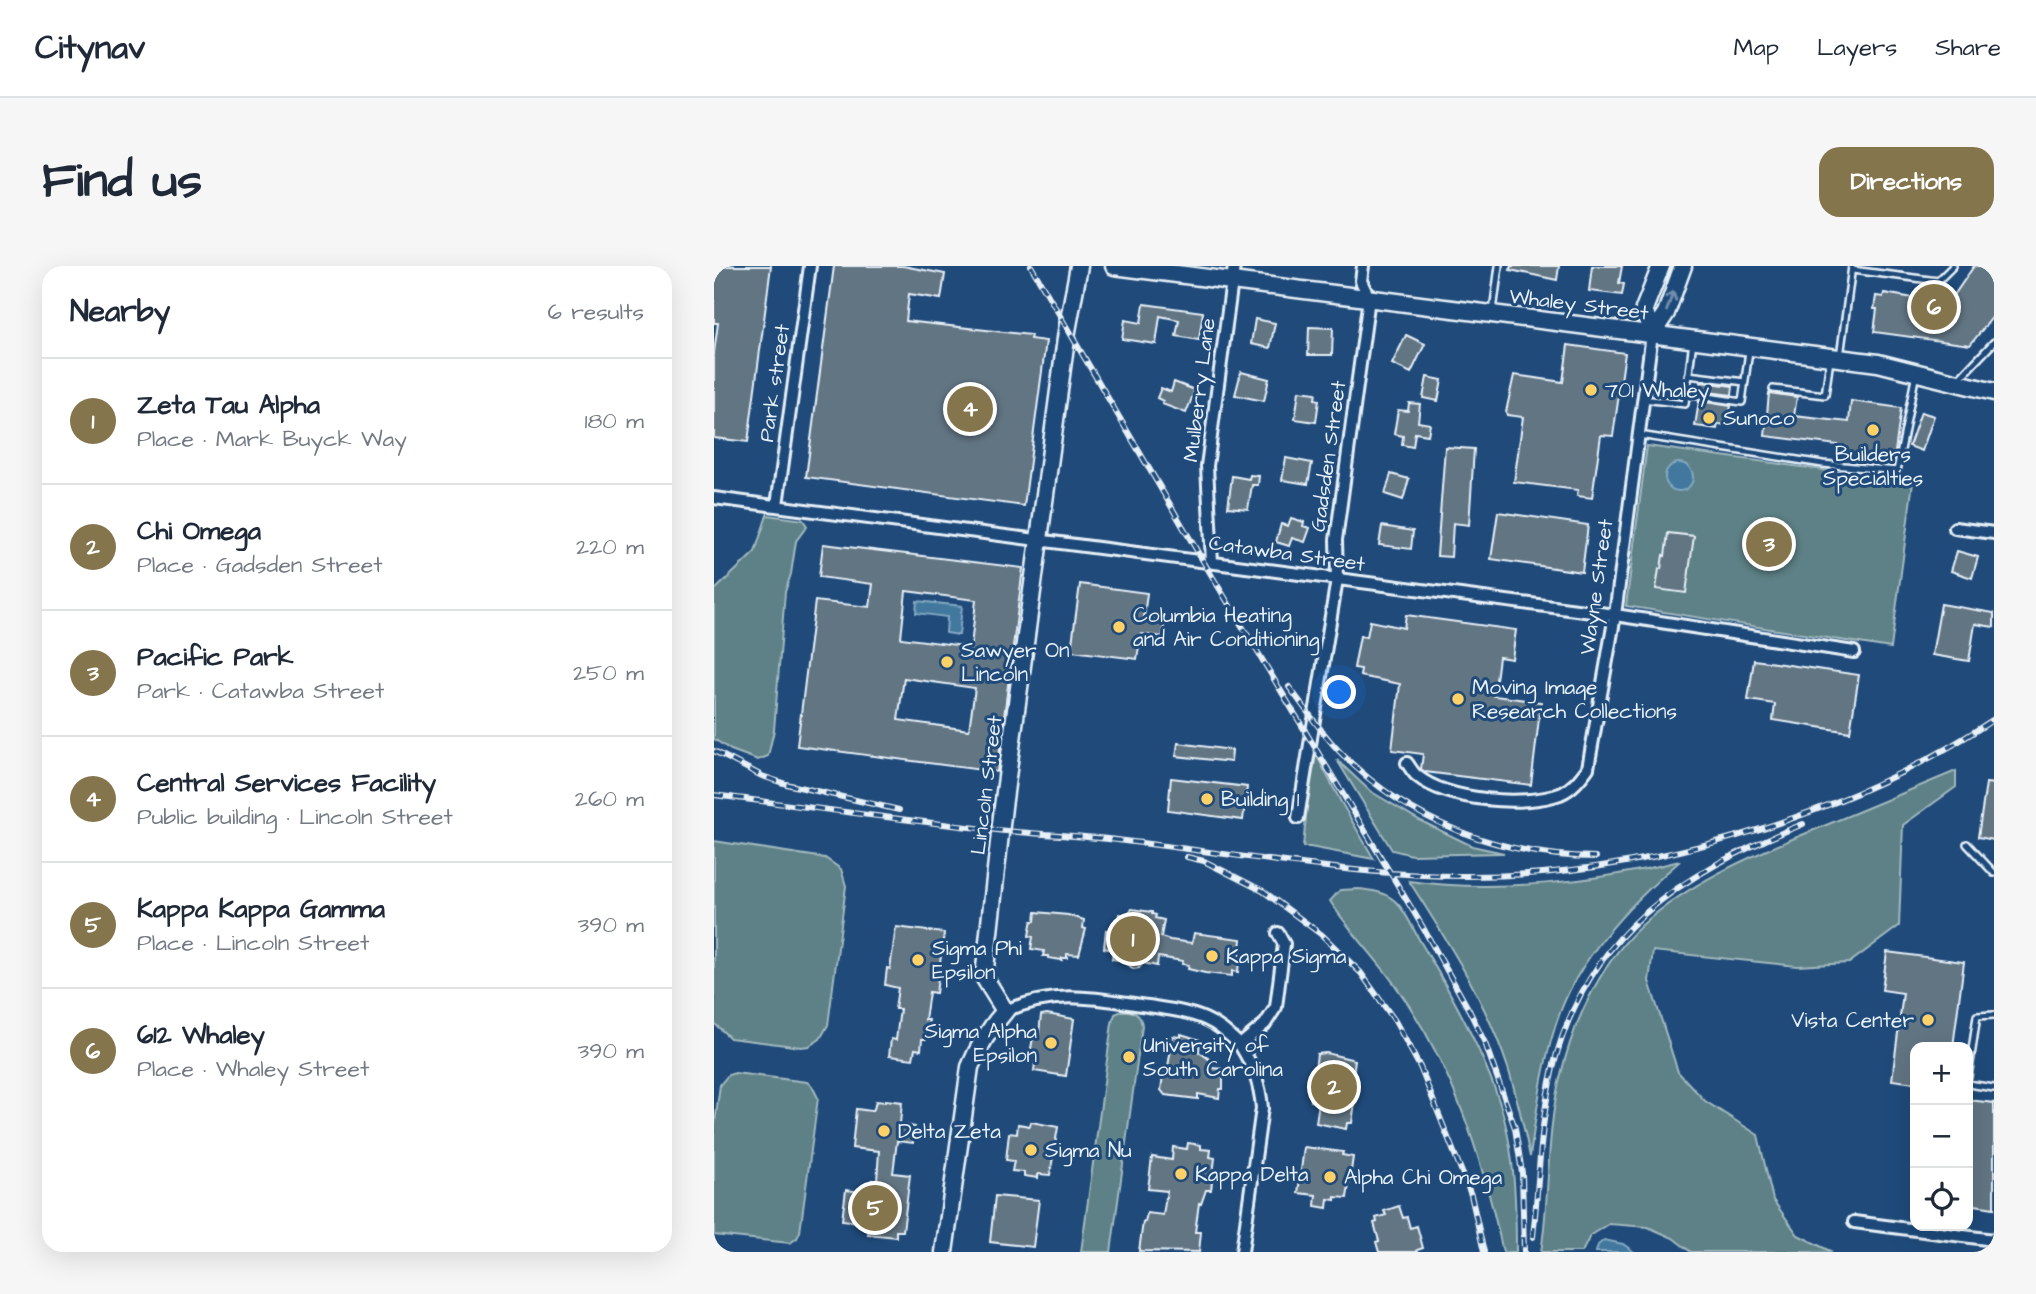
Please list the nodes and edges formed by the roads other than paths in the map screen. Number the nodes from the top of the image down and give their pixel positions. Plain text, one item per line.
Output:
1 (810, 266) edge
2 (1079, 266) edge
3 (1114, 266) edge
4 (1363, 266) edge
5 (1499, 266) edge
6 (1661, 266) edge
7 (1683, 266) edge
8 (1953, 266) edge
9 (1852, 268) edge
10 (1234, 274) edge
11 (1369, 298) junction
12 (1492, 315) junction
13 (1652, 334) junction
14 (1693, 339) junction
15 (1994, 342) edge
16 (1750, 346) junction
17 (1835, 358) junction
18 (1917, 372) junction
19 (1688, 375) junction
20 (1745, 382) junction
21 (1956, 383) junction
22 (1773, 388) dead end
23 (1994, 392) edge
24 (1686, 394) junction
25 (1643, 399) junction
26 (1742, 402) junction
27 (1741, 412) dead end
28 (1639, 435) junction
29 (714, 498) edge
30 (777, 505) junction
31 (1955, 528) dead end
32 (1992, 531) edge
33 (1040, 539) junction
34 (1212, 562) junction
35 (1337, 579) junction
36 (1615, 615) junction
37 (1854, 652) dead end
38 (1407, 763) dead end
39 (1298, 818) dead end
40 (1967, 844) dead end
41 (1994, 873) edge
42 (1278, 933) dead end
43 (1005, 1011) junction
44 (1994, 1015) edge
45 (1973, 1043) edge
46 (1240, 1045) junction
47 (1973, 1085) edge
48 (1994, 1088) edge
49 (1854, 1222) dead end
50 (1994, 1240) edge
51 (944, 1252) edge
52 (1242, 1252) edge

1 - 30 street, Park street
2 - 33 main road, Lincoln Street
3 - 10 main road, Whaley Street
4 - 11 street, Gadsden Street
5 - 12 lane
6 - 13 main road, Wayne Street
13 -> 7 main road, Wayne Street
8 - 9 lane
9 - 17 lane
10 - 11 main road, Whaley Street
10 - 34 street, Mulberry Lane
11 - 12 main road, Whaley Street
11 - 35 street, Gadsden Street
12 - 13 main road, Whaley Street
13 - 14 main road, Whaley Street
13 - 25 street, Wayne Street
14 - 16 main road, Whaley Street
14 - 19 lane
15 - 21 lane
16 - 17 main road, Whaley Street
16 - 20 lane
17 - 18 main road, Whaley Street
17 - 22 lane
18 - 21 main road, Whaley Street
18 - 28 lane
19 - 20 lane
19 - 24 lane
20 - 26 lane
21 - 23 main road, Whaley Street
24 - 25 lane
24 - 26 lane
25 - 28 street, Wayne Street
26 - 27 lane
28 - 36 street, Wayne Street
29 - 30 street, Catawba Street
30 - 33 street, Catawba Street
31 - 32 street
33 - 34 street, Catawba Street
33 - 43 main road, Lincoln Street
34 - 35 street, Catawba Street
35 - 36 street, Catawba Street
35 - 39 street, Gadsden Street
36 - 37 street, Catawba Street
36 - 38 street, Wayne Street
40 - 41 lane
42 - 46 street
43 - 46 street
43 - 51 main road
44 - 45 lane
46 - 52 street
47 - 48 lane
49 - 50 street

